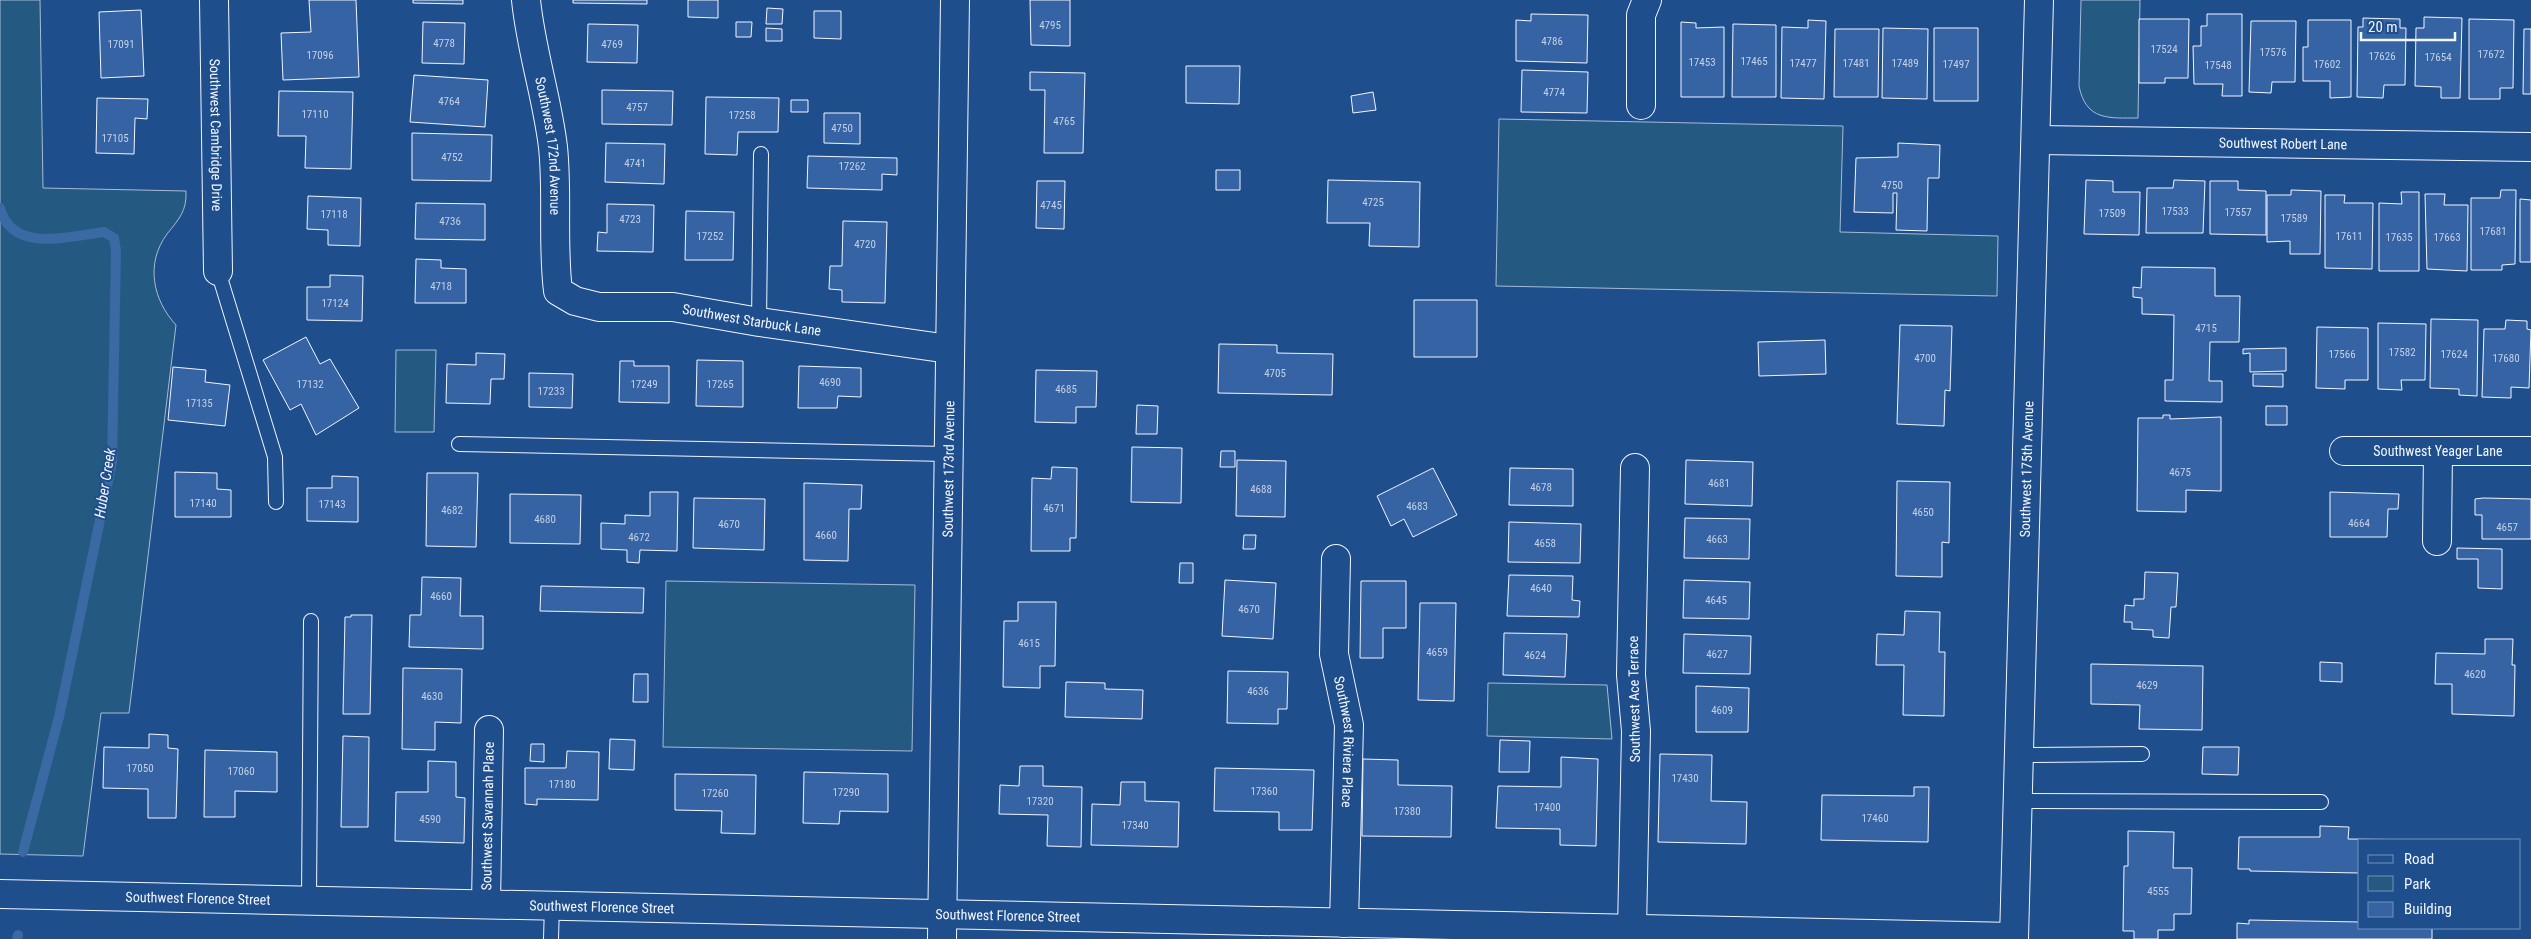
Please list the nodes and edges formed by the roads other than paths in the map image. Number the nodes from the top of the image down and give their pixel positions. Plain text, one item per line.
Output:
1 (214, 0) edge
2 (526, 0) edge
3 (955, 0) edge
4 (1647, 0) edge
5 (2039, 0) edge
6 (1641, 105) dead end
7 (2037, 140) junction
8 (2531, 147) edge
9 (761, 154) dead end
10 (218, 271) joint
11 (558, 291) joint
12 (759, 322) junction
13 (949, 348) junction
14 (459, 444) dead end
15 (2438, 450) junction
16 (2344, 451) dead end
17 (2531, 451) edge
18 (948, 454) junction
19 (1635, 468) dead end
20 (276, 502) dead end
21 (2436, 541) dead end
22 (1336, 559) dead end
23 (311, 621) dead end
24 (488, 730) dead end
25 (2142, 754) dead end
26 (2019, 755) junction
27 (2018, 801) junction
28 (2321, 802) dead end
29 (0, 894) edge
30 (309, 901) junction
31 (486, 904) junction
32 (552, 906) junction
33 (1344, 924) junction
34 (942, 926) edge
35 (1632, 930) junction
36 (2014, 938) edge
37 (552, 939) edge

1 - 10 street, Southwest Cambridge Drive
2 - 11 street, Southwest 172nd Avenue
3 - 13 street, Southwest 173rd Avenue
4 - 6 street
5 - 7 street, Southwest 175th Avenue
7 - 8 street, Southwest Robert Lane
7 - 26 street, Southwest 175th Avenue
9 - 12 lane
10 - 20 lane
11 - 12 street, Southwest Starbuck Lane
12 - 13 street, Southwest Starbuck Lane
13 - 18 street, Southwest 173rd Avenue
14 - 18 lane
15 - 16 street, Southwest Yeager Lane
15 - 17 street, Southwest Yeager Lane
15 - 21 street
18 - 34 street, Southwest 173rd Avenue
19 - 35 street, Southwest Ace Terrace
22 - 33 street, Southwest Riviera Place
23 - 30 lane
24 - 31 street, Southwest Savannah Place
25 - 26 lane
26 - 27 street, Southwest 175th Avenue
27 - 28 lane
27 - 36 street, Southwest 175th Avenue
29 - 30 street, Southwest Florence Street
30 - 31 street, Southwest Florence Street
31 - 32 street, Southwest Florence Street
32 - 34 street, Southwest Florence Street
32 - 37 lane
33 - 34 street, Southwest Florence Street
33 - 35 street, Southwest Florence Street
35 - 36 street, Southwest Florence Street

